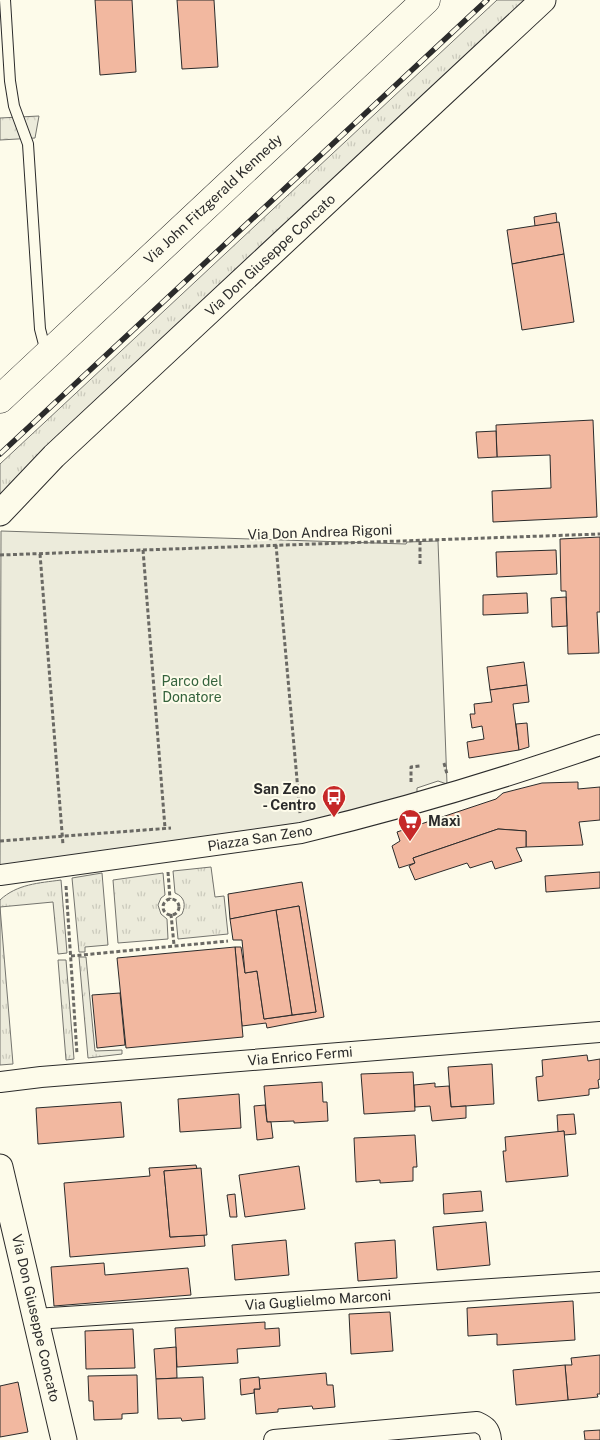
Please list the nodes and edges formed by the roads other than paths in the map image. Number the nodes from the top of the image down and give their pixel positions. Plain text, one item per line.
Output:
1 (5, 0) edge
2 (426, 0) edge
3 (544, 0) edge
4 (47, 356) junction
5 (0, 399) edge
6 (0, 513) edge
7 (600, 745) edge
8 (0, 875) edge
9 (600, 1032) edge
10 (0, 1082) edge
11 (0, 1167) edge
12 (600, 1282) edge
13 (35, 1319) junction
14 (64, 1440) edge
15 (274, 1440) edge
16 (491, 1440) edge

1 - 4 lane
2 - 4 main road, Via John Fitzgerald Kennedy
3 - 6 street, Via Don Giuseppe Concato
4 - 5 main road, Via John Fitzgerald Kennedy
7 - 8 street, Piazza San Zeno
9 - 10 street, Via Enrico Fermi
11 - 13 street, Via Don Giuseppe Concato
12 - 13 street, Via Guglielmo Marconi
13 - 14 street, Via Don Giuseppe Concato
15 - 16 street

